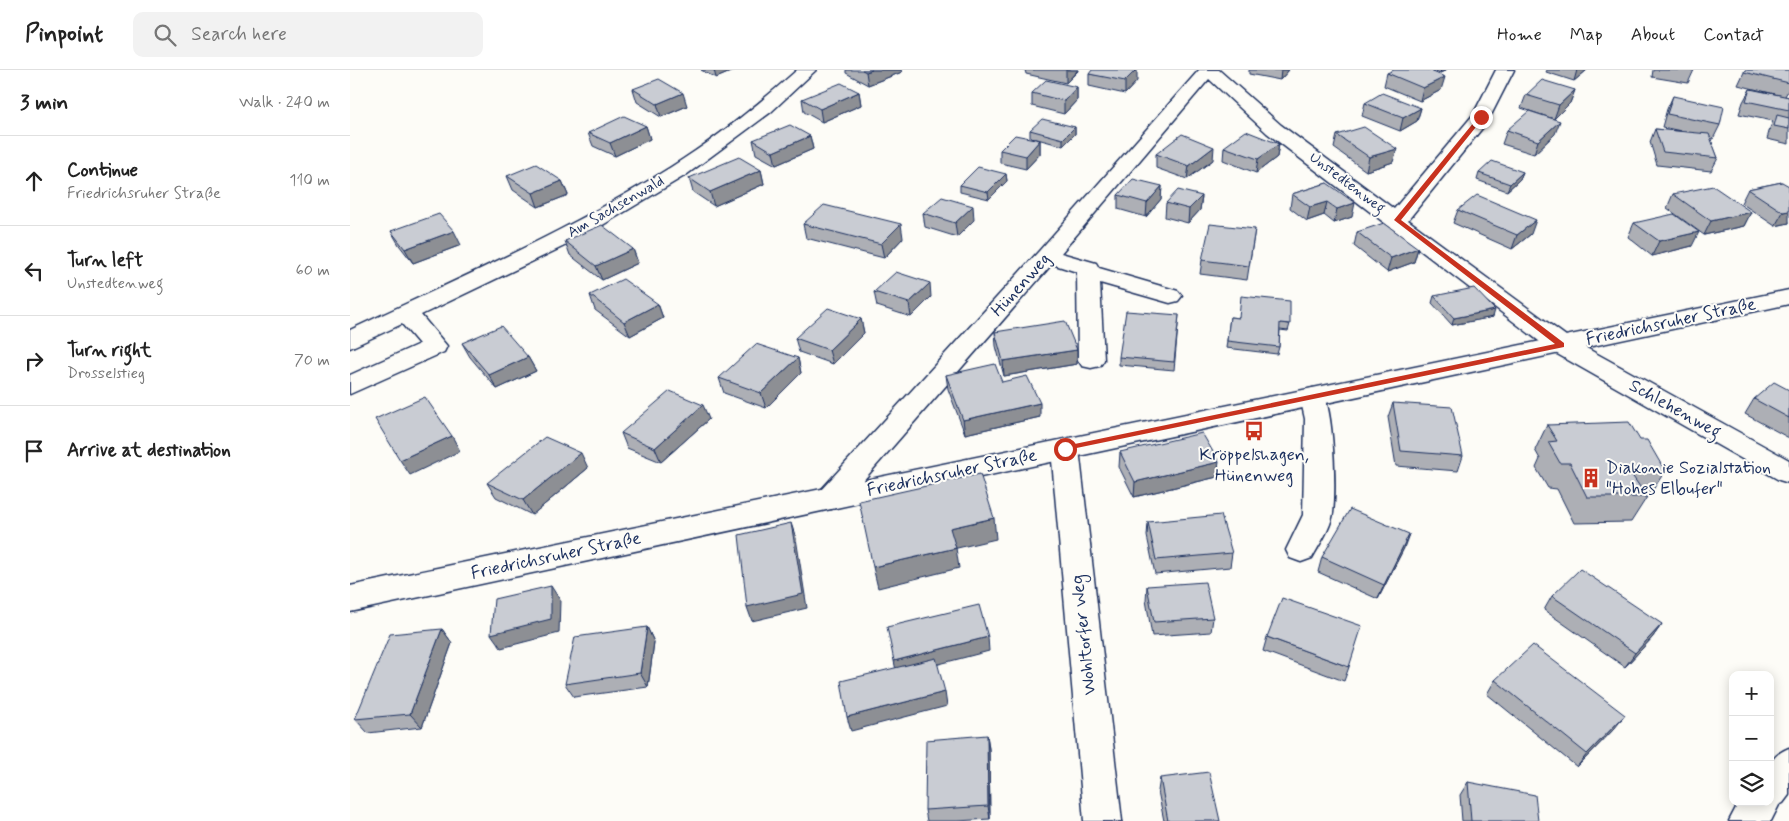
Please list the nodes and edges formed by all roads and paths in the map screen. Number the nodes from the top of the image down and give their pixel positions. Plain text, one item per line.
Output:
1 (807, 70) edge
2 (1208, 70) edge
3 (1505, 70) edge
4 (1397, 220) junction
5 (1047, 256) junction
6 (1088, 272) junction
7 (1170, 296) dead end
8 (1789, 297) edge
9 (406, 314) junction
10 (350, 340) edge
11 (1561, 345) junction
12 (1091, 360) dead end
13 (350, 385) edge
14 (1313, 397) junction
15 (1065, 449) junction
16 (1789, 473) edge
17 (831, 498) junction
18 (1301, 550) dead end
19 (350, 599) edge
20 (1789, 765) edge
21 (1762, 809) edge
22 (1103, 821) edge

1 - 9 street, Am Sachsenwald
2 - 4 street, Unstedtenweg
2 - 5 street, Hünenweg
3 - 4 street
4 - 11 street, Unstedtenweg
5 - 6 street
5 - 17 street, Hünenweg
6 - 7 street
6 - 12 street
8 - 11 street, Friedrichsruher Straße
9 - 10 street, Am Sachsenwald
9 - 13 street
11 - 14 street, Friedrichsruher Straße
11 - 16 street, Schlehenweg
14 - 15 street, Friedrichsruher Straße
14 - 18 street
15 - 17 street, Friedrichsruher Straße
15 - 22 street, Wohltorfer Weg
17 - 19 street, Friedrichsruher Straße
20 - 21 street

